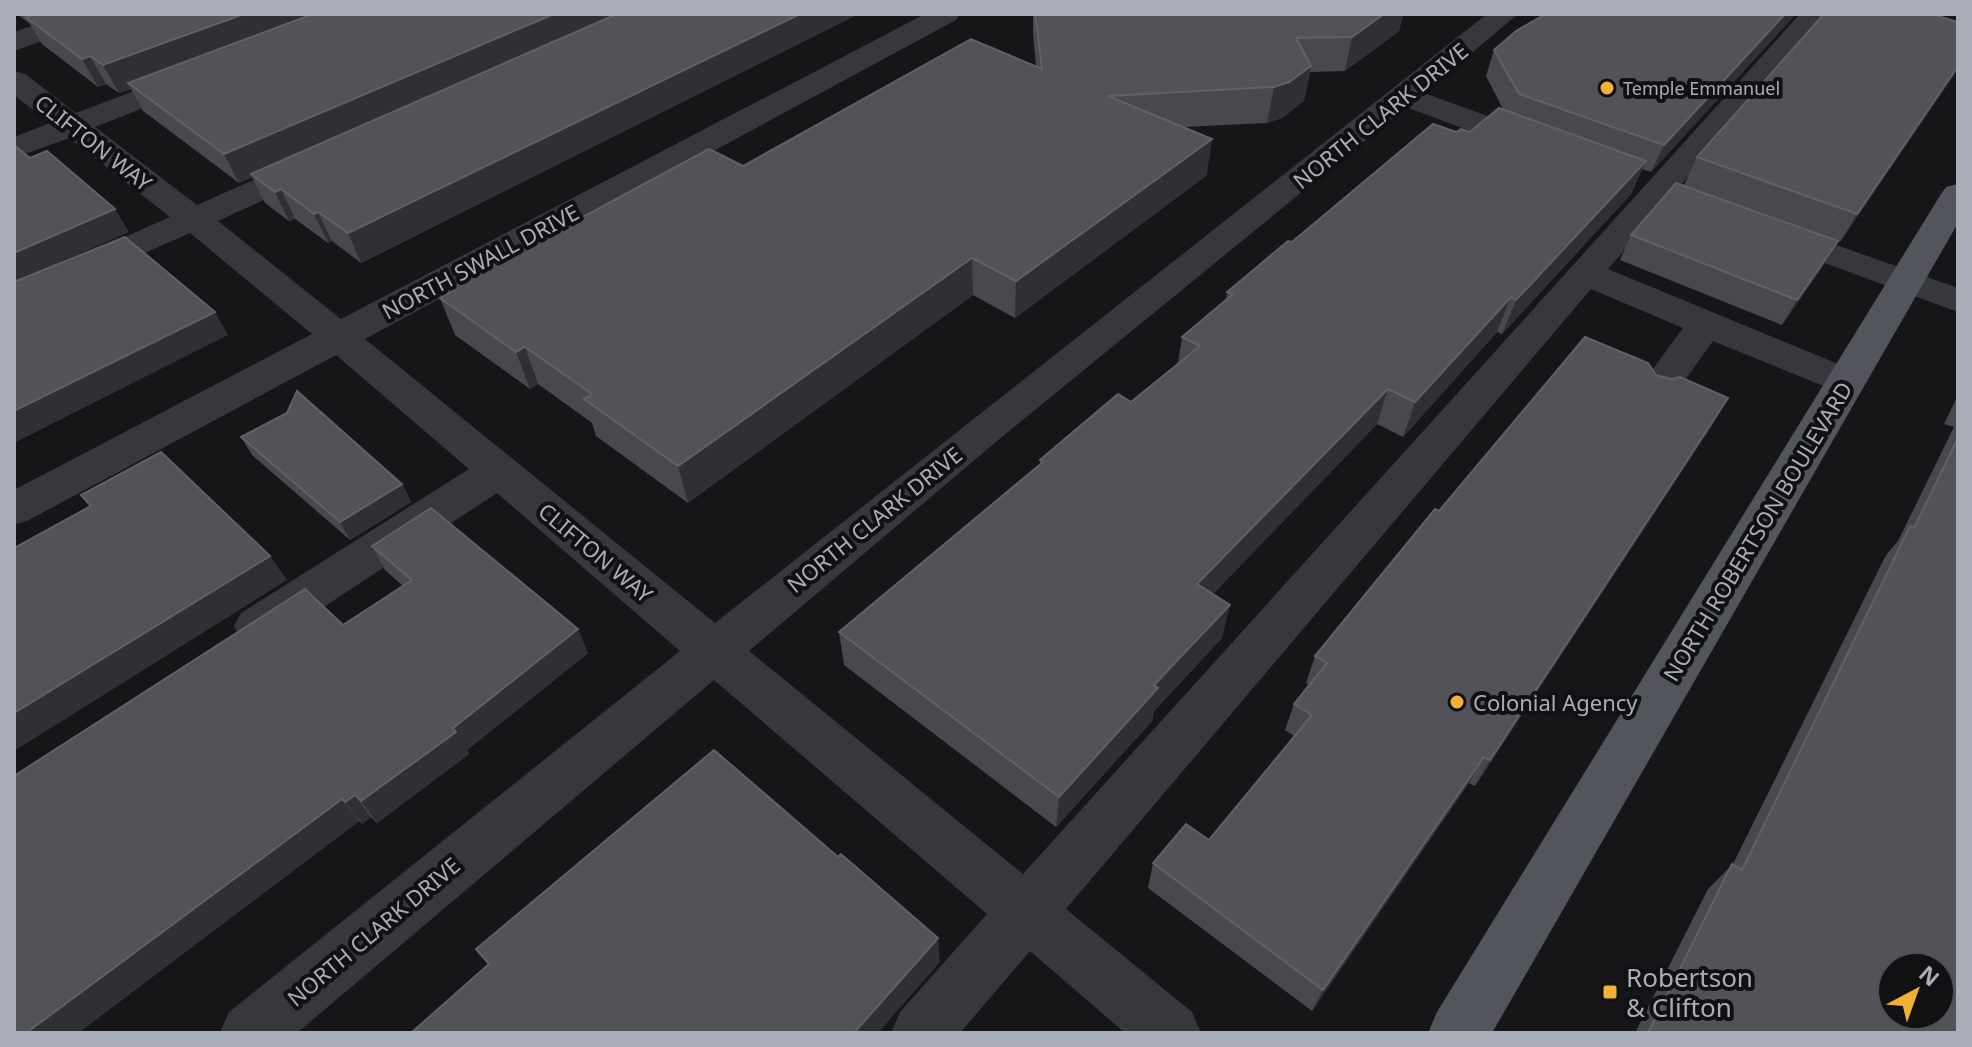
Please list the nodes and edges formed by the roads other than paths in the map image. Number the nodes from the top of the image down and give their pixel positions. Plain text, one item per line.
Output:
1 (93, 14) edge
2 (946, 14) edge
3 (1504, 14) edge
4 (1815, 14) edge
5 (14, 42) edge
6 (217, 70) edge
7 (14, 80) edge
8 (1404, 96) junction
9 (72, 125) junction
10 (14, 148) edge
11 (335, 156) edge
12 (1569, 157) edge
13 (1958, 194) edge
14 (194, 219) junction
15 (1746, 222) edge
16 (1585, 273) junction
17 (1906, 281) junction
18 (14, 300) edge
19 (1958, 301) edge
20 (1706, 324) junction
21 (338, 336) junction
22 (1846, 382) junction
23 (1656, 392) edge
24 (498, 471) junction
25 (14, 509) edge
26 (229, 645) edge
27 (713, 650) junction
28 (1026, 912) junction
29 (250, 1033) edge
30 (921, 1033) edge
31 (1171, 1033) edge
32 (1458, 1033) edge

1 - 5 street
2 - 21 street, NORTH SWALL DRIVE
3 - 8 street, NORTH CLARK DRIVE
4 - 16 street
6 - 9 street
7 - 9 street, CLIFTON WAY
8 - 12 street
8 - 27 street, NORTH CLARK DRIVE
9 - 10 street
9 - 14 street, CLIFTON WAY
11 - 14 street
13 - 17 main road, NORTH ROBERTSON BOULEVARD
14 - 18 street
14 - 21 street, CLIFTON WAY
15 - 17 street
16 - 20 street
16 - 28 street
17 - 19 street
17 - 22 main road, NORTH ROBERTSON BOULEVARD
20 - 22 street
20 - 23 street
21 - 24 street, CLIFTON WAY
21 - 25 street, NORTH SWALL DRIVE
22 - 32 main road, NORTH ROBERTSON BOULEVARD
24 - 26 street
24 - 27 street, CLIFTON WAY
27 - 28 street, CLIFTON WAY
27 - 29 street, NORTH CLARK DRIVE
28 - 30 street
28 - 31 street, CLIFTON WAY

